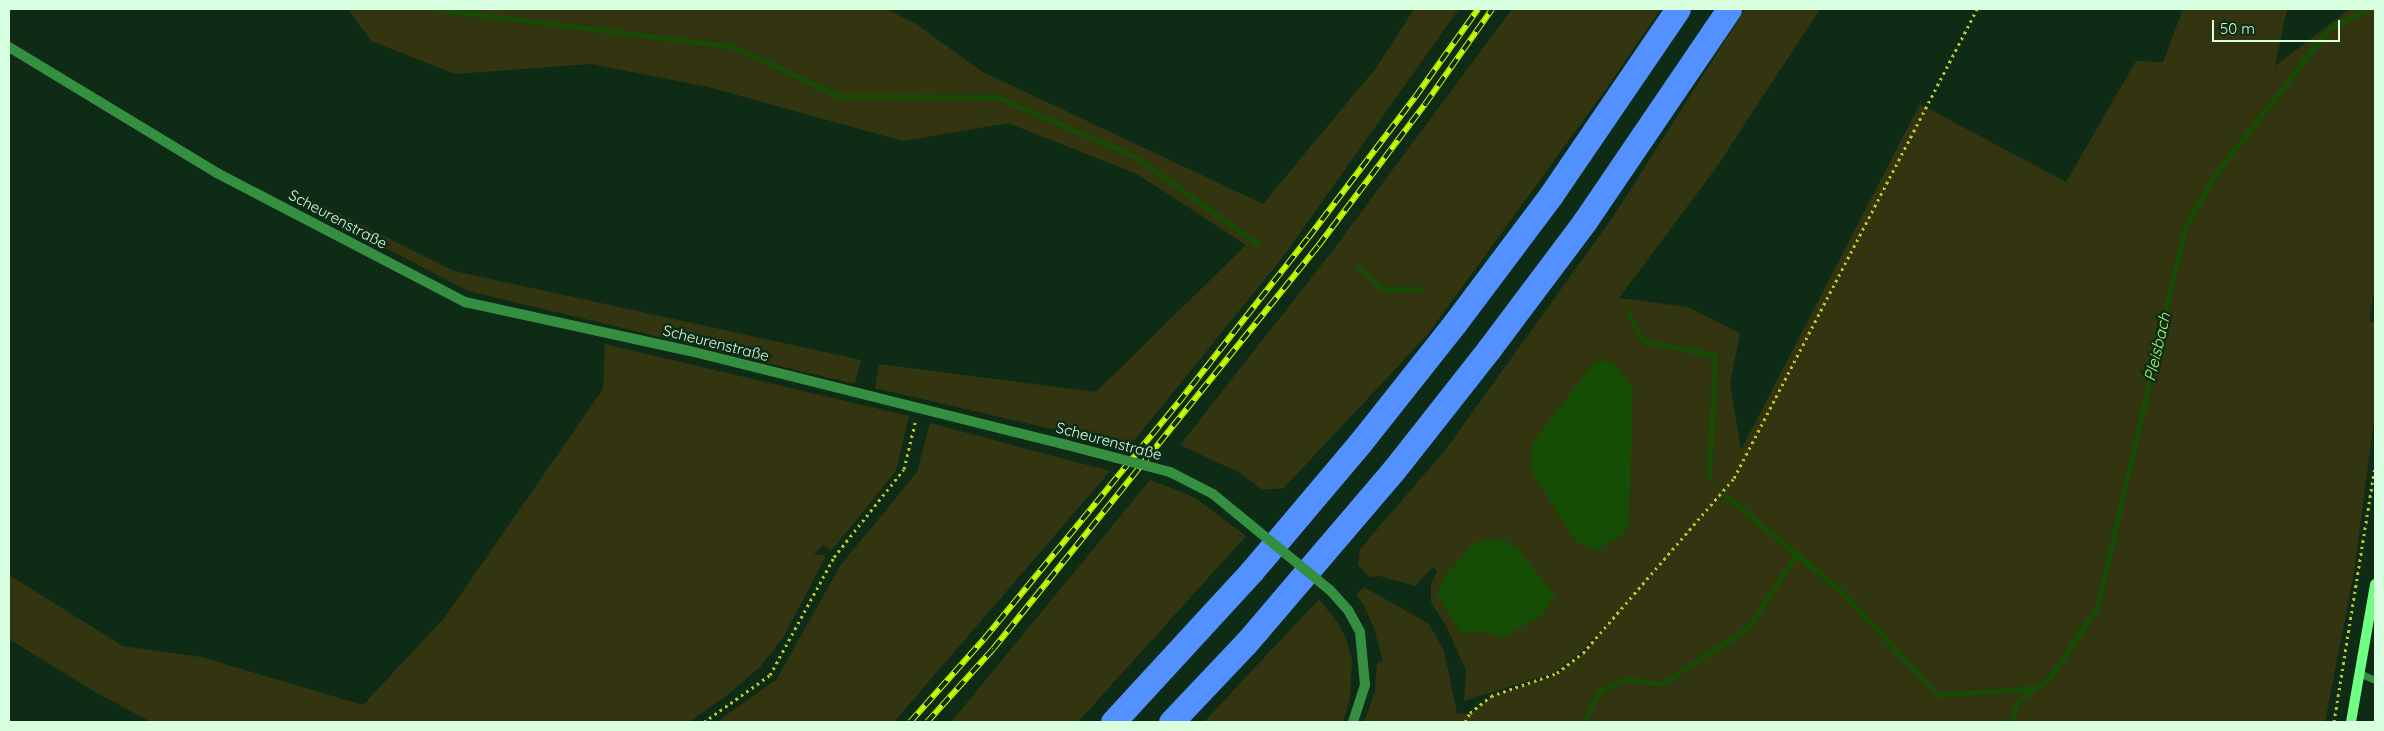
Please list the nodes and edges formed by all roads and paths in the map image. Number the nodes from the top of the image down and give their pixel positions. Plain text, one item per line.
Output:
1 (1678, 9) edge
2 (1729, 9) edge
3 (1977, 9) edge
4 (9, 47) edge
5 (919, 409) junction
6 (2375, 467) edge
7 (2375, 584) edge
8 (2374, 595) edge
9 (2372, 609) edge
10 (2359, 674) junction
11 (2375, 680) edge
12 (704, 722) edge
13 (1113, 722) edge
14 (1171, 722) edge
15 (1353, 722) edge
16 (1465, 722) edge
17 (2334, 722) edge
18 (2351, 722) edge

1 - 13 highway
2 - 14 highway
3 - 16 path
4 - 5 street, Scheurenstraße
5 - 12 path
5 - 15 street, Scheurenstraße, bridge
6 - 17 path
7 - 8 main road
8 - 9 main road
9 - 10 main road
10 - 11 lane
10 - 18 main road

